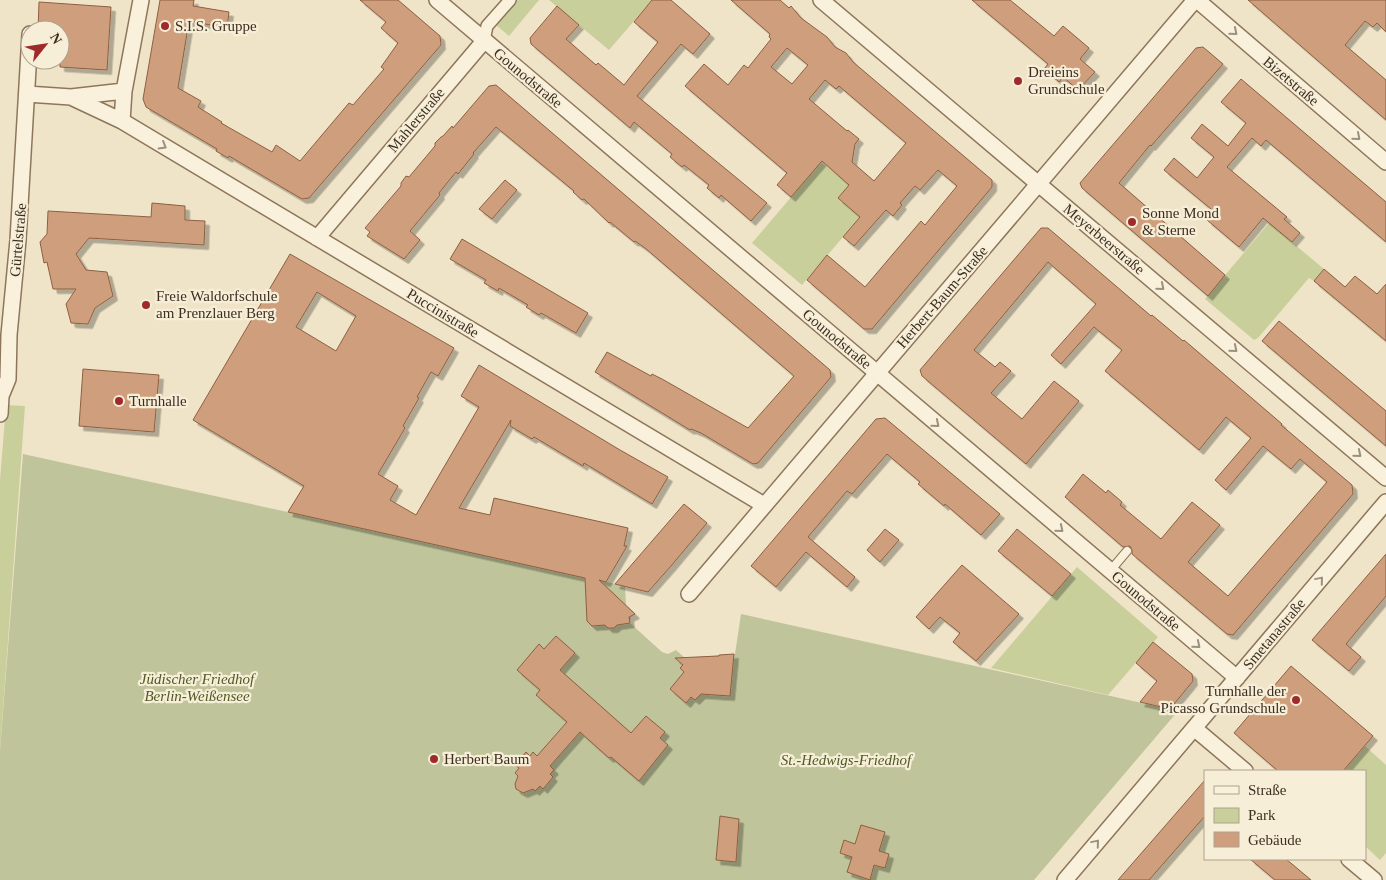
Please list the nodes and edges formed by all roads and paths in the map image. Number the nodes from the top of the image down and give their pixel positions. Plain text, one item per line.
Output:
1 (141, 0) edge
2 (437, 0) edge
3 (510, 0) edge
4 (822, 0) edge
5 (1196, 0) edge
6 (484, 41) junction
7 (28, 70) edge
8 (124, 91) junction
9 (27, 94) junction
10 (71, 97) junction
11 (122, 121) junction
12 (1386, 162) edge
13 (1038, 183) junction
14 (317, 238) junction
15 (876, 373) junction
16 (0, 414) edge
17 (1386, 478) edge
18 (1386, 502) edge
19 (764, 505) junction
20 (1127, 552) dead end
21 (1110, 571) junction
22 (689, 594) dead end
23 (1237, 678) junction
24 (1194, 728) junction
25 (1244, 770) edge
26 (1350, 860) edge
27 (1065, 880) edge
28 (1374, 880) edge

1 - 8 street
2 - 6 street, Gounodstraße
3 - 6 street, Mahlerstraße
4 - 13 street, Meyerbeerstraße
5 -> 12 street, Bizetstraße
5 - 13 street, Herbert-Baum-Straße
6 - 14 street, Mahlerstraße
6 - 15 street, Gounodstraße
7 - 9 street, Gürtelstraße
8 - 10 street
8 - 11 street
9 - 10 street
9 - 16 street, Gürtelstraße
10 - 11 street
11 -> 14 street, Puccinistraße
13 - 15 street, Herbert-Baum-Straße
13 -> 17 street, Meyerbeerstraße
14 - 19 street, Puccinistraße
15 - 19 street, Herbert-Baum-Straße
15 -> 21 street, Gounodstraße
23 -> 18 street, Smetanastraße
19 - 22 street, Herbert-Baum-Straße
20 - 21 lane
21 -> 23 street, Gounodstraße
23 - 24 street, Smetanastraße
24 - 25 street
27 -> 24 street, Smetanastraße
26 - 28 street

